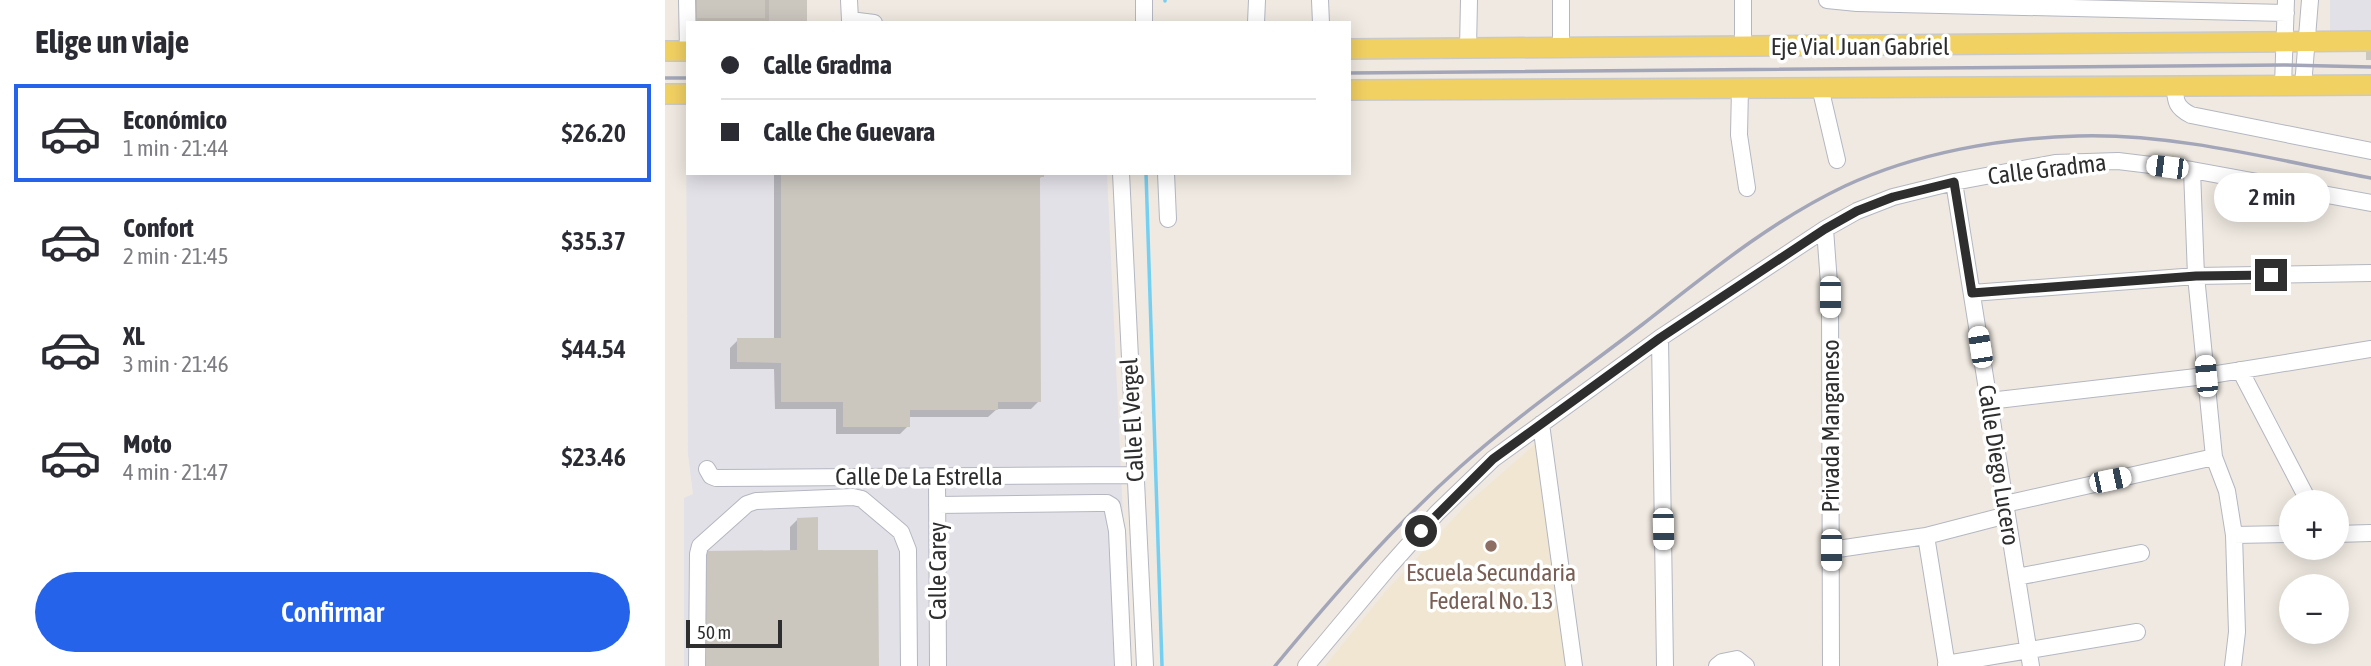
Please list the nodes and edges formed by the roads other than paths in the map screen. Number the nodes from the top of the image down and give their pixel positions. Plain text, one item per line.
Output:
1 (687, 0) edge
2 (849, 0) edge
3 (1144, 0) edge
4 (1257, 0) edge
5 (1320, 0) edge
6 (1469, 0) edge
7 (1561, 0) edge
8 (1743, 0) edge
9 (1826, 0) edge
10 (2310, 0) edge
11 (1891, 2) edge
12 (2188, 5) edge
13 (2286, 6) edge
14 (687, 21) edge
15 (845, 21) edge
16 (1144, 21) edge
17 (1256, 21) edge
18 (1321, 21) edge
19 (2371, 41) edge
20 (2285, 43) junction
21 (2308, 43) junction
22 (1743, 47) junction
23 (1468, 48) junction
24 (1561, 48) junction
25 (1351, 49) edge
26 (665, 51) edge
27 (686, 51) edge
28 (2283, 85) junction
29 (2371, 85) edge
30 (2303, 86) junction
31 (1821, 87) junction
32 (2175, 87) junction
33 (1740, 88) junction
34 (1351, 90) edge
35 (665, 94) edge
36 (686, 94) edge
37 (2371, 151) edge
38 (1837, 159) dead end
39 (2192, 170) junction
40 (1121, 175) edge
41 (1166, 175) edge
42 (1954, 182) junction
43 (1747, 188) dead end
44 (2371, 203) edge
45 (1168, 219) dead end
46 (1825, 229) junction
47 (2371, 273) edge
48 (2196, 276) junction
49 (1972, 293) junction
50 (1660, 338) junction
51 (2371, 349) edge
52 (2240, 370) junction
53 (2206, 376) junction
54 (1989, 401) junction
55 (1541, 424) junction
56 (2214, 457) junction
57 (707, 469) dead end
58 (1135, 475) junction
59 (937, 476) junction
60 (2303, 490) edge
61 (937, 505) junction
62 (2006, 509) junction
63 (2371, 533) edge
64 (2279, 534) edge
65 (2349, 534) edge
66 (2234, 535) junction
67 (1926, 536) junction
68 (1831, 550) junction
69 (2141, 553) dead end
70 (2017, 577) junction
71 (2137, 632) dead end
72 (2028, 649) junction
73 (1946, 665) edge
74 (697, 666) edge
75 (909, 666) edge
76 (938, 666) edge
77 (1123, 666) edge
78 (1145, 666) edge
79 (1306, 666) edge
80 (1574, 666) edge
81 (1665, 666) edge
82 (1717, 666) edge
83 (1746, 666) edge
84 (1831, 666) edge
85 (2031, 666) edge
86 (2233, 666) edge

1 - 14 street
2 - 15 street
3 - 16 street
4 - 17 street
5 - 18 street
6 - 23 street
7 - 24 street
8 - 22 street
9 - 11 street
10 - 21 street
11 - 12 street
12 - 13 street
13 - 20 street
19 - 21 main road, Eje Vial Juan Gabriel
20 - 21 main road, Eje Vial Juan Gabriel
20 - 22 main road, Eje Vial Juan Gabriel
20 - 28 street
21 - 30 street
22 - 24 main road, Eje Vial Juan Gabriel
23 - 24 main road, Eje Vial Juan Gabriel
23 - 25 main road, Eje Vial Juan Gabriel
26 - 27 main road
28 - 30 main road, Eje Vial Juan Gabriel
28 - 32 main road, Eje Vial Juan Gabriel
29 - 30 main road, Eje Vial Juan Gabriel
31 - 32 main road, Eje Vial Juan Gabriel
31 - 33 main road, Eje Vial Juan Gabriel
31 - 38 street
32 - 37 street
33 - 34 main road, Eje Vial Juan Gabriel
33 - 43 street
35 - 36 main road
39 - 42 street, Calle Gradma
39 - 44 street, Calle Gradma
39 - 48 street
40 - 58 street, Calle El Vergel
41 - 45 street
42 - 46 street, Calle Gradma
42 - 49 street, Calle Diego Lucero
46 - 50 street, Calle Gradma
46 - 68 street, Privada Manganeso
47 - 48 street
48 - 49 street
48 - 53 street
49 - 54 street, Calle Diego Lucero
50 - 55 street, Calle Gradma
50 - 81 street
51 - 52 street
52 - 53 street
52 - 60 street
53 - 54 street
53 - 56 street
54 - 62 street, Calle Diego Lucero
55 - 79 street, Calle Gradma
55 - 80 street
56 - 62 street
56 - 66 street
57 - 59 street, Calle De La Estrella
58 - 59 street, Calle De La Estrella
58 - 78 street, Calle El Vergel
59 - 61 street, Calle Carey
61 - 76 street, Calle Carey
61 - 77 street
62 - 67 street
62 - 70 street, Calle Diego Lucero
63 - 65 street
64 - 66 street
66 - 86 street
67 - 68 street
67 - 73 street
68 - 84 street, Privada Manganeso
69 - 70 street
70 - 72 street, Calle Diego Lucero
71 - 72 street
72 - 73 street
72 - 85 street, Calle Diego Lucero
74 - 75 street
82 - 83 street

